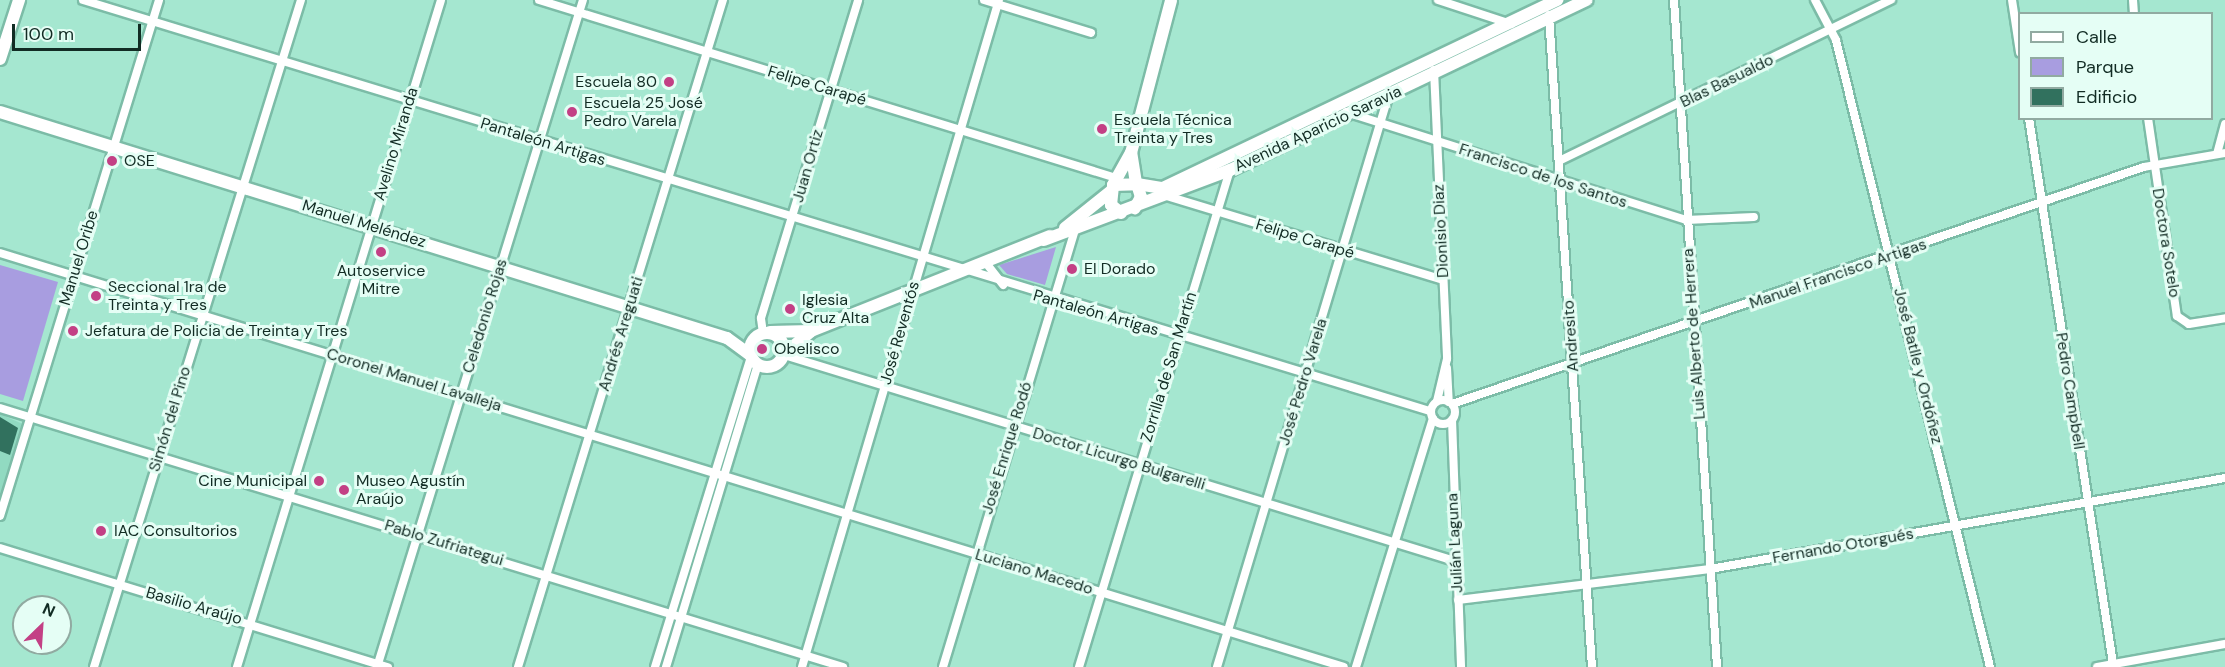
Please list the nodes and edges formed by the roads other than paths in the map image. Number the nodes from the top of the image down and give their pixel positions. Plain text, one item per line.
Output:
1 (19, 0) edge
2 (83, 0) edge
3 (159, 0) edge
4 (301, 0) edge
5 (441, 0) edge
6 (539, 0) edge
7 (584, 0) edge
8 (723, 0) edge
9 (858, 0) edge
10 (984, 0) edge
11 (1171, 0) edge
12 (1441, 0) edge
13 (1558, 0) edge
14 (1586, 0) edge
15 (1674, 0) edge
16 (1815, 0) edge
17 (1891, 0) edge
18 (2012, 0) edge
19 (998, 2) edge
20 (1547, 12) junction
21 (580, 13) junction
22 (153, 21) junction
23 (1514, 28) junction
24 (1831, 30) junction
25 (1091, 33) dead end
26 (2018, 45) edge
27 (706, 52) junction
28 (0, 59) edge
29 (281, 61) junction
30 (1432, 67) junction
31 (831, 90) junction
32 (1388, 97) junction
33 (410, 101) junction
34 (1680, 103) junction
35 (1342, 104) junction
36 (0, 112) edge
37 (1348, 115) junction
38 (2029, 120) edge
39 (2148, 120) edge
40 (2225, 124) edge
41 (1379, 125) junction
42 (960, 131) junction
43 (540, 141) junction
44 (1437, 142) junction
45 (112, 147) junction
46 (1131, 153) junction
47 (2221, 153) edge
48 (1562, 160) junction
49 (2154, 165) junction
50 (1230, 170) junction
51 (667, 180) junction
52 (1561, 182) junction
53 (1136, 183) junction
54 (1113, 185) junction
55 (240, 186) junction
56 (1167, 196) junction
57 (2041, 202) junction
58 (1135, 208) junction
59 (1216, 212) junction
60 (1121, 213) junction
61 (1754, 217) dead end
62 (793, 219) junction
63 (1686, 220) junction
64 (371, 226) junction
65 (1075, 231) junction
66 (1044, 240) junction
67 (1344, 251) junction
68 (0, 253) edge
69 (1891, 256) junction
70 (922, 259) junction
71 (986, 263) junction
72 (500, 266) junction
73 (962, 272) junction
74 (73, 276) junction
75 (1443, 280) junction
76 (1003, 285) junction
77 (913, 290) junction
78 (1052, 300) junction
79 (629, 306) junction
80 (201, 315) junction
81 (2225, 318) edge
82 (1694, 323) junction
83 (811, 331) junction
84 (763, 333) junction
85 (1178, 337) junction
86 (727, 338) junction
87 (331, 355) junction
88 (784, 355) junction
89 (753, 358) junction
90 (1447, 359) junction
91 (1573, 364) junction
92 (1306, 376) junction
93 (885, 386) junction
94 (461, 395) junction
95 (1437, 401) junction
96 (1451, 403) junction
97 (0, 408) edge
98 (1432, 415) junction
99 (30, 417) junction
100 (1452, 420) junction
101 (1014, 426) junction
102 (590, 435) junction
103 (159, 456) junction
104 (1140, 465) junction
105 (714, 472) junction
106 (724, 476) junction
107 (2225, 478) edge
108 (288, 495) junction
109 (2087, 502) junction
110 (1266, 503) junction
111 (847, 514) junction
112 (0, 516) edge
113 (1956, 526) junction
114 (418, 535) junction
115 (1392, 543) junction
116 (0, 548) edge
117 (975, 554) junction
118 (1455, 561) junction
119 (1710, 569) junction
120 (547, 574) junction
121 (120, 584) junction
122 (1586, 584) junction
123 (1102, 593) junction
124 (1458, 600) junction
125 (672, 612) junction
126 (682, 615) junction
127 (250, 623) junction
128 (1228, 631) junction
129 (2225, 644) edge
130 (806, 655) junction
131 (2113, 664) junction
132 (378, 665) edge
133 (94, 667) edge
134 (237, 667) edge
135 (388, 667) edge
136 (518, 667) edge
137 (655, 667) edge
138 (666, 667) edge
139 (802, 667) edge
140 (843, 667) edge
141 (943, 667) edge
142 (1079, 667) edge
143 (1217, 667) edge
144 (1344, 667) edge
145 (1356, 667) edge
146 (1461, 667) edge
147 (1592, 667) edge
148 (1717, 667) edge
149 (1990, 667) edge
150 (2097, 667) edge

1 - 28 street
2 - 22 street, Pantaleón Artigas
3 - 22 street, Manuel Oribe
4 - 29 street, Simón del Pino
5 - 33 street, Avelino Miranda
6 - 21 street, Felipe Carapé
7 - 21 street, Celedonio Rojas
8 - 27 street, Andrés Areguati
9 - 31 street, Juan Ortiz
10 - 19 street
11 - 46 street
12 - 23 street
13 - 20 street, Avenida Aparicio Saravia
14 - 20 street, Avenida Aparicio Saravia
15 - 34 street, Luis Alberto de Herrera
16 - 24 street, José Batlle y Ordóñez
17 - 24 street, Blas Basualdo
18 - 26 street
19 - 25 street
19 - 42 street, José Reventós
20 - 23 street, Avenida Aparicio Saravia
20 - 48 street, Andresito
21 - 27 street, Felipe Carapé
21 - 43 street, Celedonio Rojas
22 - 29 street, Pantaleón Artigas
22 - 45 street, Manuel Oribe
23 - 30 street, Avenida Aparicio Saravia
24 - 34 street, Blas Basualdo
24 - 69 street, José Batlle y Ordóñez
27 - 31 street, Felipe Carapé
27 - 51 street, Andrés Areguati
29 - 33 street, Pantaleón Artigas
29 - 55 street, Simón del Pino
30 - 32 street, Avenida Aparicio Saravia
30 - 35 street, Avenida Aparicio Saravia
30 - 44 street, Dionisio Diaz
31 - 42 street, Felipe Carapé
31 - 62 street, Juan Ortiz
32 - 37 street, Avenida Aparicio Saravia
32 - 41 street, José Pedro Varela
33 - 43 street, Pantaleón Artigas
33 - 64 street, Avelino Miranda
34 - 48 street, Blas Basualdo
34 - 63 street, Luis Alberto de Herrera
35 - 37 street
35 - 53 street, Avenida Aparicio Saravia
36 - 45 street, Manuel Meléndez
37 - 41 street, Francisco de los Santos
37 - 50 street, Avenida Aparicio Saravia
38 - 57 street, Pedro Campbell
39 - 49 street, Doctora Sotelo
40 - 47 street
41 - 44 street, Francisco de los Santos
41 - 67 street, José Pedro Varela
42 - 54 street, Felipe Carapé
42 - 70 street, José Reventós
43 - 51 street, Pantaleón Artigas
43 - 72 street, Celedonio Rojas
44 - 52 street, Francisco de los Santos
44 - 75 street, Dionisio Diaz
45 - 55 street, Manuel Meléndez
45 - 74 street, Manuel Oribe
46 - 53 street
46 - 54 street, Avenida Aparicio Saravia
47 - 49 street, Manuel Francisco Artigas
48 - 52 street, Andresito
49 - 57 street, Manuel Francisco Artigas
49 - 81 street, Doctora Sotelo
50 - 56 street, Avenida Aparicio Saravia
50 - 59 street, Zorrilla de San Martín
51 - 62 street, Pantaleón Artigas
51 - 79 street, Andrés Areguati
52 - 63 street, Francisco de los Santos
52 - 91 street, Andresito
53 - 54 street
53 - 58 street
54 - 60 street
54 - 66 street, Avenida Aparicio Saravia
55 - 64 street, Manuel Meléndez
55 - 80 street, Simón del Pino
56 - 58 street, Avenida Aparicio Saravia
56 - 59 street, Felipe Carapé
57 - 69 street, Manuel Francisco Artigas
57 - 109 street, Pedro Campbell
58 - 60 street, Avenida Aparicio Saravia
59 - 67 street, Felipe Carapé
59 - 85 street, Zorrilla de San Martín
60 - 65 street, Avenida Aparicio Saravia
61 - 63 street, Francisco de los Santos
62 - 70 street, Pantaleón Artigas
62 - 84 street, Juan Ortiz
63 - 82 street, Luis Alberto de Herrera
64 - 72 street, Manuel Meléndez
64 - 87 street, Avelino Miranda
65 - 66 street, Avenida Aparicio Saravia
65 - 78 street, José Enrique Rodó
66 - 71 street, Avenida Aparicio Saravia
67 - 75 street, Felipe Carapé
67 - 92 street, José Pedro Varela
68 - 74 street, Coronel Manuel Lavalleja
69 - 82 street, Manuel Francisco Artigas
69 - 113 street, José Batlle y Ordóñez
70 - 73 street, Pantaleón Artigas
70 - 77 street, José Reventós
71 - 73 street, Avenida Aparicio Saravia
71 - 76 street
72 - 79 street, Manuel Meléndez
72 - 94 street, Celedonio Rojas
73 - 76 street, Pantaleón Artigas
73 - 77 street, Avenida Aparicio Saravia
74 - 80 street, Coronel Manuel Lavalleja
74 - 99 street, Manuel Oribe
75 - 90 street, Dionisio Diaz
76 - 78 street, Pantaleón Artigas
77 - 83 street, Avenida Aparicio Saravia
77 - 93 street, José Reventós
78 - 85 street, Pantaleón Artigas
78 - 101 street, José Enrique Rodó
79 - 86 street, Manuel Meléndez
79 - 102 street, Andrés Areguati
80 - 87 street, Coronel Manuel Lavalleja
80 - 103 street, Simón del Pino
82 - 91 street, Manuel Francisco Artigas
82 - 119 street, Luis Alberto de Herrera
83 - 84 street, Avenida Aparicio Saravia
83 - 88 street, Avenida Aparicio Saravia
84 - 86 street, Manuel Meléndez
84 - 88 street
84 - 89 street
85 - 92 street, Pantaleón Artigas
85 - 104 street, Zorrilla de San Martín
86 - 89 street, Manuel Meléndez
87 - 94 street, Coronel Manuel Lavalleja
87 - 108 street, Avelino Miranda
88 - 89 street, Avenida Aparicio Saravia
88 - 93 street, Doctor Licurgo Bulgarelli
89 - 105 street
89 - 106 street
90 - 95 street, Dionisio Diaz
90 - 96 street
91 - 96 street, Manuel Francisco Artigas
91 - 122 street, Andresito
92 - 98 street, Pantaleón Artigas
92 - 110 street, José Pedro Varela
93 - 101 street, Doctor Licurgo Bulgarelli
93 - 111 street, José Reventós
94 - 102 street, Coronel Manuel Lavalleja
94 - 114 street, Celedonio Rojas
95 - 96 street
95 - 98 street
96 - 100 street, Julián Laguna
97 - 99 street, Pablo Zufriategui
98 - 100 street, Pantaleón Artigas
98 - 115 street
99 - 103 street, Pablo Zufriategui
99 - 112 street, Manuel Oribe
100 - 118 street, Julián Laguna
101 - 104 street, Doctor Licurgo Bulgarelli
101 - 117 street, José Enrique Rodó
102 - 105 street, Coronel Manuel Lavalleja
102 - 120 street, Andrés Areguati
103 - 108 street, Pablo Zufriategui
103 - 121 street, Simón del Pino
104 - 110 street, Doctor Licurgo Bulgarelli
104 - 123 street, Zorrilla de San Martín
105 - 106 street, Coronel Manuel Lavalleja
105 - 125 street
106 - 111 street, Luciano Macedo
106 - 126 street
107 - 109 street, Fernando Otorgués
108 - 114 street, Pablo Zufriategui
108 - 127 street, Avelino Miranda
109 - 113 street, Fernando Otorgués
109 - 131 street, Pedro Campbell
110 - 115 street, Doctor Licurgo Bulgarelli
110 - 128 street, José Pedro Varela
111 - 117 street, Luciano Macedo
111 - 130 street, José Reventós
113 - 119 street, Fernando Otorgués
113 - 149 street, José Batlle y Ordóñez
114 - 120 street, Pablo Zufriategui
114 - 132 street, Celedonio Rojas
115 - 118 street, Doctor Licurgo Bulgarelli
115 - 145 street
116 - 121 street, Basilio Araújo
117 - 123 street, Luciano Macedo
117 - 141 street, José Enrique Rodó
118 - 124 street, Julián Laguna
119 - 122 street, Fernando Otorgués
119 - 148 street, Luis Alberto de Herrera
120 - 125 street, Pablo Zufriategui
120 - 136 street, Andrés Areguati
121 - 127 street, Basilio Araújo
121 - 133 street, Simón del Pino
122 - 124 street, Fernando Otorgués
122 - 147 street, Andresito
123 - 128 street, Luciano Macedo
123 - 142 street, Zorrilla de San Martín
124 - 146 street, Julián Laguna
125 - 126 street, Pablo Zufriategui
125 - 137 street
126 - 130 street, Pablo Zufriategui
126 - 138 street
127 - 132 street, Basilio Araújo
127 - 134 street, Avelino Miranda
128 - 143 street, José Pedro Varela
128 - 144 street, Luciano Macedo
129 - 131 street
130 - 139 street, José Reventós
130 - 140 street, Pablo Zufriategui
131 - 150 street
132 - 135 street, Basilio Araújo

